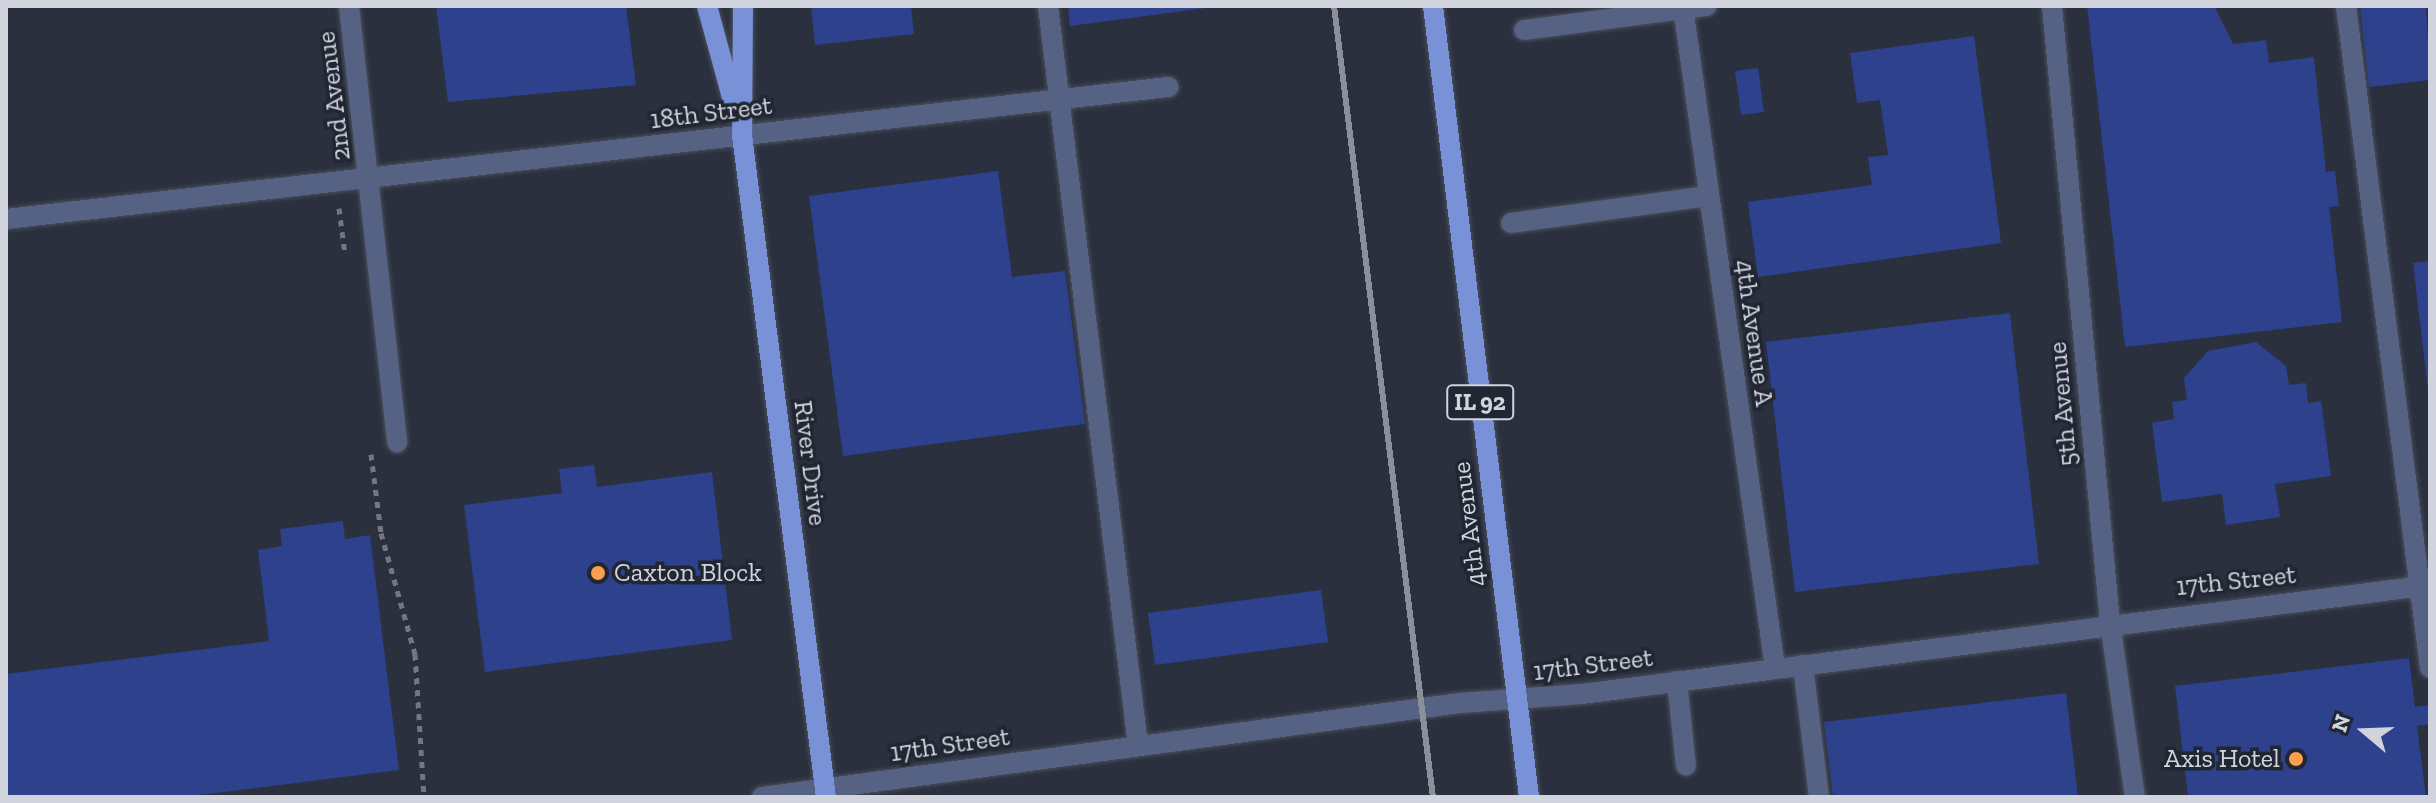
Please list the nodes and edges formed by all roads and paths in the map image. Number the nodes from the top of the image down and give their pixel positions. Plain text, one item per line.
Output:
1 (349, 6) edge
2 (707, 6) edge
3 (743, 6) edge
4 (1048, 6) edge
5 (1433, 6) edge
6 (1706, 6) edge
7 (2052, 6) edge
8 (2346, 6) edge
9 (1683, 8) edge
10 (1524, 30) dead end
11 (1169, 87) dead end
12 (1058, 96) junction
13 (742, 135) junction
14 (370, 180) junction
15 (335, 183) junction
16 (1709, 196) junction
17 (6, 219) edge
18 (1511, 223) dead end
19 (345, 259) dead end
20 (369, 442) dead end
21 (397, 442) dead end
22 (2424, 586) edge
23 (2110, 622) junction
24 (1803, 665) junction
25 (1775, 668) junction
26 (2430, 668) edge
27 (1677, 681) junction
28 (1516, 700) junction
29 (1138, 745) junction
30 (1686, 766) dead end
31 (826, 793) edge
32 (424, 797) edge
33 (762, 797) edge
34 (1529, 797) edge
35 (1819, 797) edge
36 (2135, 797) edge

1 - 14 street, 2nd Avenue
2 - 13 main road, River Drive
3 - 13 main road, River Drive
4 - 12 street
5 - 28 main road, 4th Avenue / IL 92
6 - 9 street
7 - 23 street, 5th Avenue
8 - 22 street
9 - 10 street
9 - 16 street, 4th Avenue A
11 - 12 street, 18th Street
12 - 13 street, 18th Street
12 - 29 street
13 - 14 street, 18th Street
13 - 31 main road, River Drive
14 - 15 street, 18th Street
14 - 21 street, 2nd Avenue
15 - 17 street, 18th Street
15 - 19 path
16 - 18 street
16 - 25 street, 4th Avenue A
20 - 32 path
22 - 23 street, 17th Street
22 - 26 street
23 - 24 street, 17th Street
23 - 36 street, 5th Avenue
24 - 25 street, 17th Street
24 - 35 street
25 - 27 street, 17th Street
27 - 28 street, 17th Street
27 - 30 street
28 - 29 street, 17th Street
28 - 34 main road, 4th Avenue / IL 92
29 - 31 street, 17th Street
31 - 33 street, 17th Street

